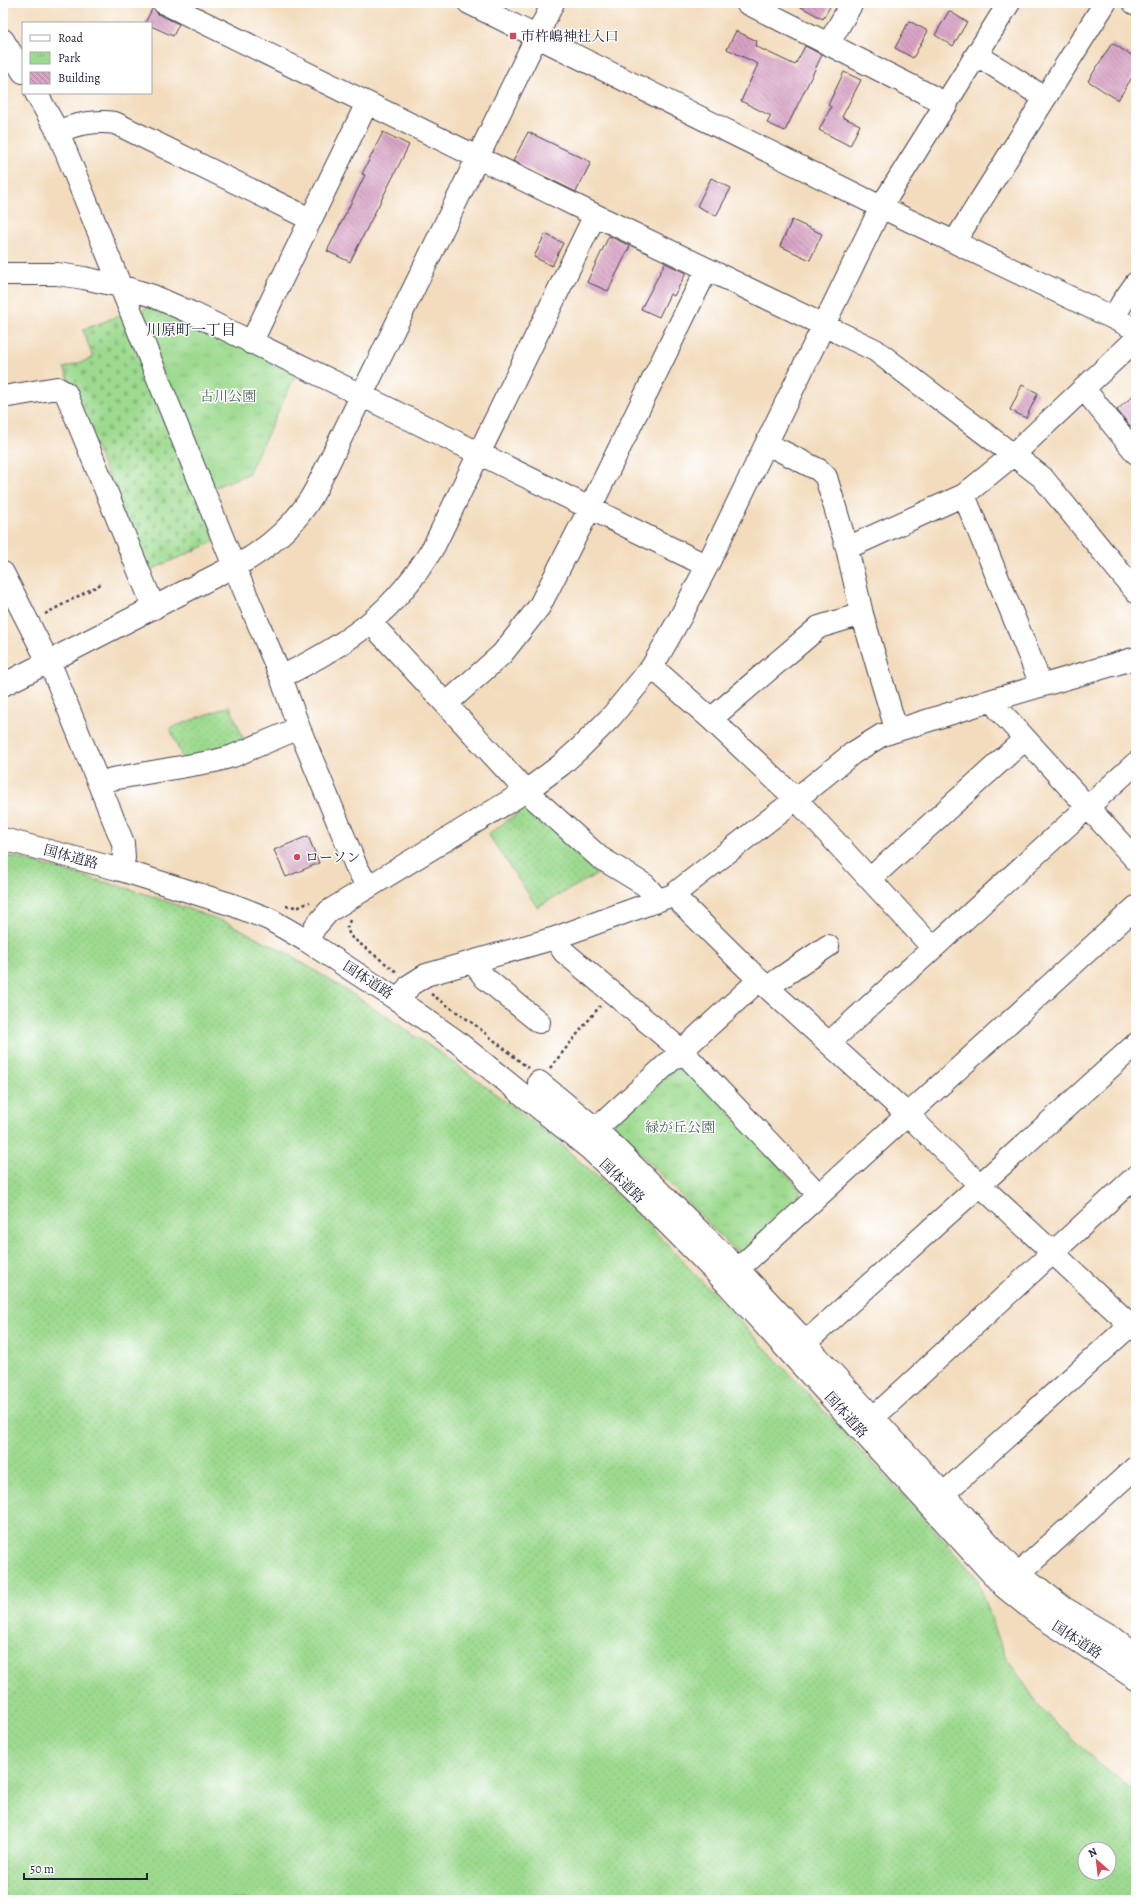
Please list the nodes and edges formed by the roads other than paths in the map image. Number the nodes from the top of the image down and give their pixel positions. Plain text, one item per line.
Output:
1 (164, 3) edge
2 (469, 3) edge
3 (553, 3) edge
4 (747, 3) edge
5 (852, 3) edge
6 (1009, 3) edge
7 (1105, 3) edge
8 (537, 36) junction
9 (3, 40) edge
10 (829, 43) junction
11 (977, 55) junction
12 (22, 70) edge
13 (37, 94) edge
14 (1045, 98) junction
15 (367, 103) junction
16 (947, 104) junction
17 (58, 132) junction
18 (479, 156) junction
19 (882, 207) junction
20 (596, 215) junction
21 (310, 219) junction
22 (955, 241) junction
23 (707, 268) junction
24 (3, 274) edge
25 (1136, 283) edge
26 (120, 286) junction
27 (1114, 318) junction
28 (824, 326) junction
29 (1136, 329) edge
30 (1136, 335) edge
31 (251, 343) junction
32 (1084, 389) junction
33 (363, 396) junction
34 (3, 397) edge
35 (767, 444) junction
36 (1136, 453) edge
37 (479, 454) junction
38 (1013, 455) junction
39 (964, 495) junction
40 (590, 508) junction
41 (847, 548) junction
42 (234, 566) junction
43 (707, 566) junction
44 (3, 573) edge
45 (1136, 592) edge
46 (154, 608) junction
47 (862, 614) junction
48 (371, 623) junction
49 (1136, 658) edge
50 (48, 661) junction
51 (652, 667) junction
52 (282, 677) junction
53 (3, 685) edge
54 (1039, 686) junction
55 (996, 699) junction
56 (446, 704) junction
57 (711, 720) junction
58 (299, 728) junction
59 (896, 729) junction
60 (1025, 739) junction
61 (1136, 763) edge
62 (100, 784) junction
63 (526, 791) junction
64 (796, 799) junction
65 (1088, 807) junction
66 (3, 840) edge
67 (1136, 860) edge
68 (121, 870) junction
69 (870, 879) junction
70 (368, 886) junction
71 (664, 899) junction
72 (1136, 907) edge
73 (555, 938) junction
74 (307, 941) junction
75 (828, 946) dead end
76 (932, 948) junction
77 (476, 961) junction
78 (764, 984) junction
79 (399, 1000) junction
80 (539, 1022) dead end
81 (829, 1043) junction
82 (1136, 1044) edge
83 (682, 1051) junction
84 (540, 1080) road end
85 (908, 1115) junction
86 (596, 1129) junction
87 (1136, 1176) edge
88 (980, 1184) junction
89 (819, 1195) junction
90 (1053, 1252) junction
91 (738, 1269) junction
92 (1134, 1325) edge
93 (806, 1342) junction
94 (873, 1418) junction
95 (1134, 1471) edge
96 (936, 1500) junction
97 (1011, 1580) junction
98 (1136, 1655) edge
99 (1136, 1679) edge

1 - 15 street
2 - 8 street
3 - 8 street
4 - 10 street
5 - 10 street
6 - 11 street
7 - 14 street
8 - 18 street
8 - 19 street
9 - 12 street
10 - 16 street
11 - 14 street
11 - 16 street
13 - 17 street
14 - 22 street
15 - 18 street
15 - 21 street
16 - 19 street
17 - 21 street
17 - 26 street
18 - 20 street
18 - 33 street
19 - 22 street
19 - 28 street
20 - 23 street
20 - 37 street
21 - 31 street
22 - 27 street
23 - 28 street
23 - 40 street
24 - 26 street
25 - 27 street
26 - 31 street
26 - 42 street
27 - 29 street
28 - 35 street
28 - 38 street
30 - 32 street
31 - 33 street
32 - 36 street
32 - 38 street
33 - 37 street
33 - 42 street
34 - 46 street
35 - 41 street
35 - 43 street
37 - 40 street
37 - 48 street
38 - 39 street
38 - 45 street
39 - 41 street
39 - 54 street
40 - 43 street
40 - 56 street
41 - 47 street
42 - 46 street
42 - 52 street
43 - 51 street
44 - 50 street
46 - 50 street
47 - 57 street
47 - 59 street
48 - 52 street
48 - 56 street
49 - 54 street
50 - 53 street
50 - 62 street
51 - 57 street
51 - 63 street
52 - 58 street
54 - 55 street
55 - 59 street
55 - 60 street
56 - 63 street
57 - 64 street
58 - 62 street
58 - 70 street
59 - 64 street
60 - 65 street
60 - 69 street
61 - 65 street
62 - 68 street
63 - 70 street
63 - 71 street
64 - 69 street
64 - 71 street
65 - 67 street
65 - 76 street
66 - 68 street, 国体道路
68 - 74 street, 国体道路
69 - 76 street
70 - 74 street
71 - 73 street
71 - 78 street
72 - 85 street
73 - 77 street
73 - 83 street
74 - 79 street, 国体道路
75 - 78 street
76 - 81 street
77 - 79 street
77 - 80 street
78 - 81 street
78 - 83 street
79 - 96 street, 国体道路
81 - 85 street
82 - 88 street
83 - 86 street
83 - 89 street
84 - 86 street
85 - 88 street
85 - 89 street
86 - 91 street
87 - 90 street
88 - 90 street
88 - 93 street
89 - 91 street
90 - 92 street
90 - 94 street
91 - 93 street
92 - 96 street
93 - 94 street
94 - 96 street
95 - 97 street
96 - 97 street
97 - 98 street
97 - 99 street, 国体道路

